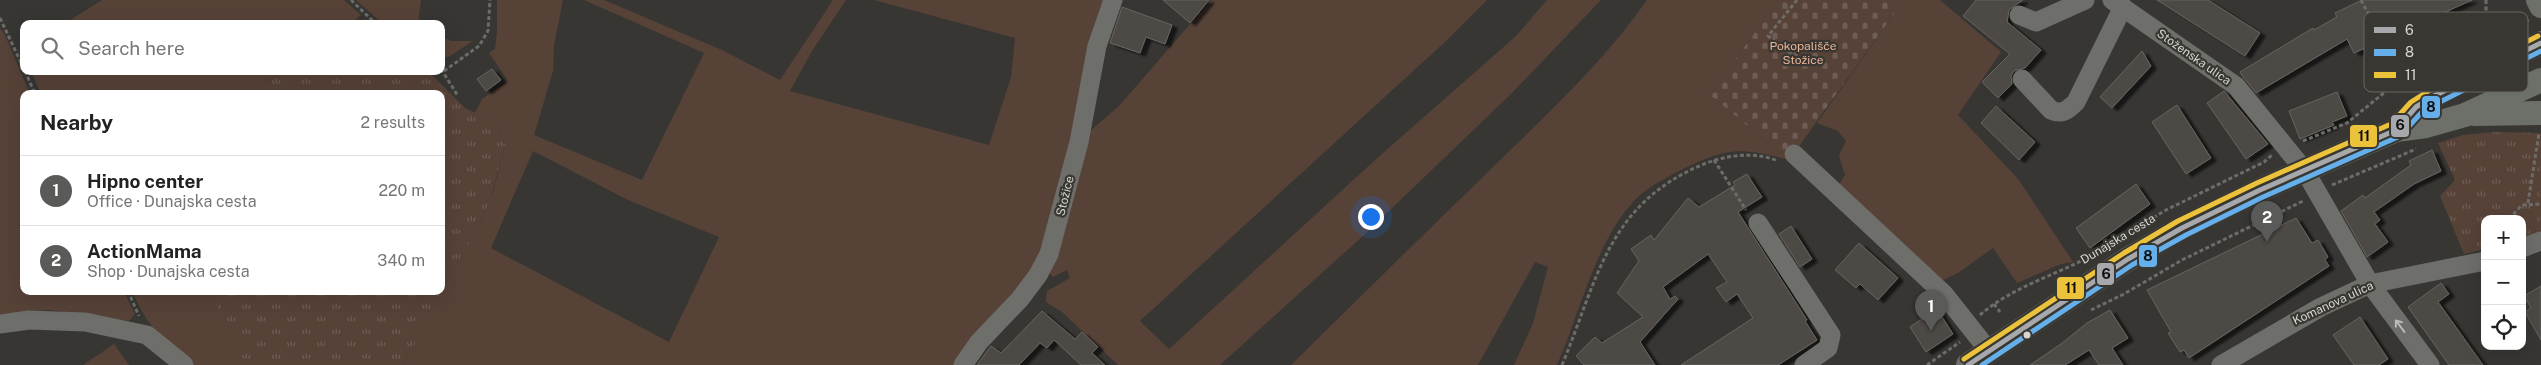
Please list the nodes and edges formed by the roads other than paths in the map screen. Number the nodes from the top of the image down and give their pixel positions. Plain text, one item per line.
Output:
1 (1113, 0) edge
2 (2085, 0) edge
3 (2538, 0) edge
4 (2118, 4) edge
5 (2541, 6) edge
6 (2019, 15) dead end
7 (2541, 43) edge
8 (2528, 49) edge
9 (2022, 79) dead end
10 (2541, 80) edge
11 (2528, 86) edge
12 (2442, 92) edge
13 (2515, 92) edge
14 (2465, 115) junction
15 (2540, 119) edge
16 (2396, 130) junction
17 (1794, 154) dead end
18 (2305, 171) junction
19 (1758, 223) road end
20 (2541, 241) edge
21 (2526, 247) edge
22 (2481, 261) edge
23 (2370, 284) junction
24 (0, 324) edge
25 (1989, 351) junction
26 (2245, 359) edge
27 (2420, 362) edge
28 (184, 365) edge
29 (963, 365) edge
30 (1804, 365) edge
31 (1968, 365) edge
32 (2221, 365) edge

1 - 29 street, Stožice
2 - 6 street
3 - 5 main road
4 - 9 street
4 - 18 street, Stoženska ulica
7 - 8 main road, Dunajska cesta
10 - 11 main road, Dunajska cesta
12 - 16 main road, Dunajska cesta
13 - 14 main road, Dunajska cesta
14 - 15 main road
14 - 16 main road, Dunajska cesta
16 - 18 main road, Dunajska cesta
17 - 25 street
18 - 23 street, Stoženska ulica
18 - 25 main road, Dunajska cesta
19 - 30 street
20 - 21 street
22 - 23 street, Komanova ulica
23 - 26 street, Komanova ulica
27 -> 23 street, Stoženska ulica
24 - 28 street
25 - 31 main road, Dunajska cesta
26 - 32 street, Komanova ulica

